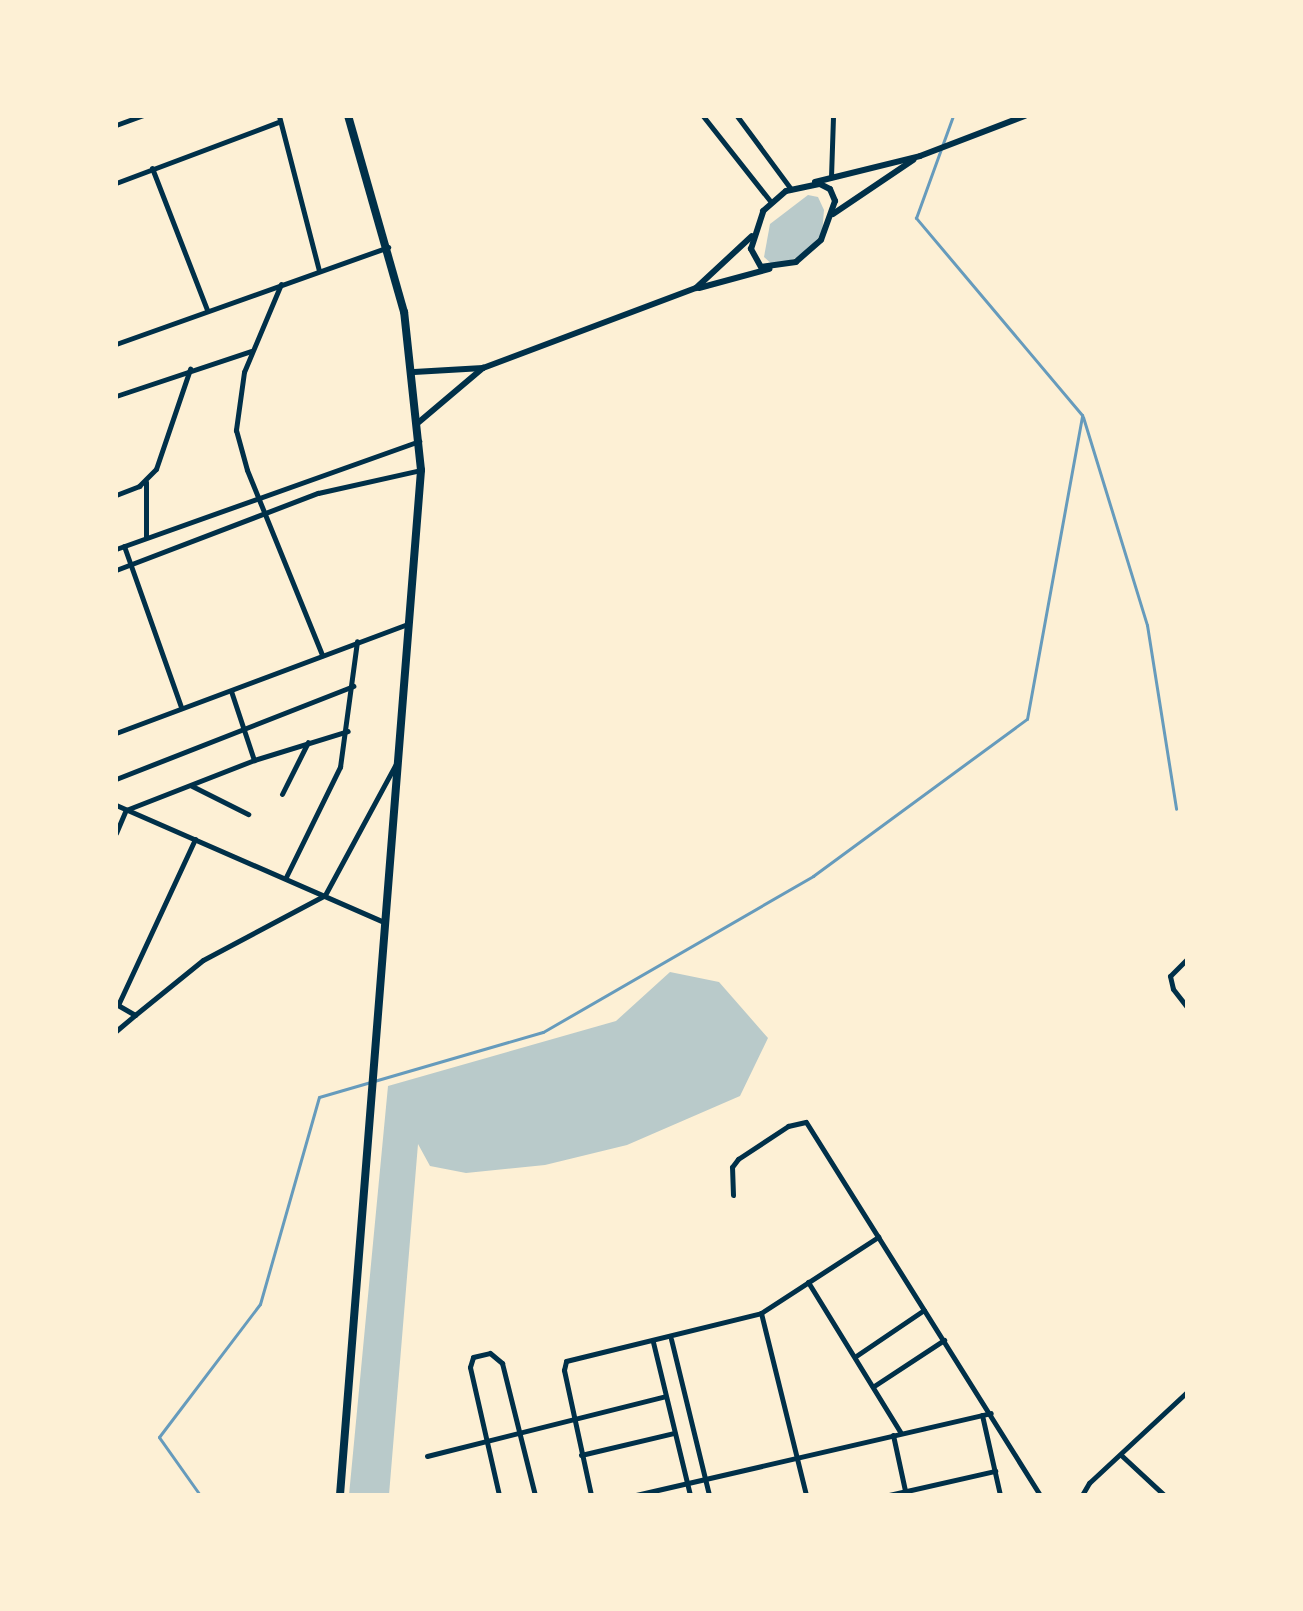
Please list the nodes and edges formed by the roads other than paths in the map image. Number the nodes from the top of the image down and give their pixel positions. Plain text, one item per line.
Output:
1 (141, 116) edge
2 (348, 116) edge
3 (703, 116) edge
4 (737, 116) edge
5 (833, 116) edge
6 (1025, 116) edge
7 (278, 119) edge
8 (116, 125) edge
9 (920, 156) junction
10 (152, 168) junction
11 (831, 177) junction
12 (116, 183) edge
13 (809, 184) junction
14 (791, 189) junction
15 (771, 202) junction
16 (833, 214) junction
17 (752, 236) junction
18 (389, 246) junction
19 (770, 269) junction
20 (319, 271) junction
21 (281, 284) junction
22 (696, 288) junction
23 (207, 310) junction
24 (116, 344) edge
25 (251, 351) junction
26 (483, 368) junction
27 (190, 369) junction
28 (414, 372) junction
29 (116, 396) edge
30 (419, 422) junction
31 (420, 441) junction
32 (421, 470) junction
33 (146, 481) junction
34 (116, 495) edge
35 (259, 495) junction
36 (266, 513) junction
37 (146, 537) junction
38 (124, 546) junction
39 (116, 549) edge
40 (131, 564) junction
41 (116, 570) edge
42 (413, 622) junction
43 (357, 641) junction
44 (322, 655) junction
45 (353, 686) junction
46 (231, 691) junction
47 (181, 707) junction
48 (243, 728) junction
49 (348, 731) junction
50 (116, 733) edge
51 (308, 741) junction
52 (402, 753) junction
53 (254, 760) junction
54 (116, 779) edge
55 (192, 786) junction
56 (282, 794) dead end
57 (116, 805) edge
58 (126, 810) junction
59 (248, 814) dead end
60 (116, 833) edge
61 (195, 839) junction
62 (286, 877) junction
63 (325, 895) junction
64 (389, 924) junction
65 (1187, 959) edge
66 (117, 1005) edge
67 (1187, 1007) edge
68 (135, 1015) junction
69 (116, 1031) edge
70 (733, 1195) dead end
71 (878, 1237) junction
72 (808, 1282) junction
73 (925, 1310) junction
74 (761, 1313) junction
75 (671, 1339) junction
76 (944, 1340) junction
77 (653, 1342) junction
78 (856, 1356) junction
79 (874, 1386) junction
80 (1187, 1392) edge
81 (665, 1396) junction
82 (991, 1413) junction
83 (982, 1415) junction
84 (573, 1420) junction
85 (521, 1433) junction
86 (674, 1433) junction
87 (901, 1433) junction
88 (893, 1435) junction
89 (488, 1441) junction
90 (581, 1455) junction
91 (1121, 1455) junction
92 (427, 1456) dead end
93 (798, 1457) junction
94 (995, 1471) junction
95 (705, 1480) junction
96 (687, 1484) junction
97 (905, 1493) edge
98 (340, 1495) edge
99 (499, 1495) edge
100 (535, 1495) edge
101 (591, 1495) edge
102 (636, 1495) edge
103 (690, 1495) edge
104 (709, 1495) edge
105 (806, 1495) edge
106 (889, 1495) edge
107 (1000, 1495) edge
108 (1040, 1495) edge
109 (1082, 1495) edge
110 (1164, 1495) edge

1 - 8 street
2 - 18 main road
3 - 15 street
4 - 14 street
5 - 11 street
6 - 9 street
7 - 10 street
7 - 20 street
9 - 11 street
9 - 16 street
10 - 12 street
10 - 23 street
11 - 13 street
13 - 14 street
13 - 16 street
14 - 15 street
15 - 17 street
16 - 19 street
17 - 19 street
17 - 22 street
18 - 20 street
18 - 28 main road
19 - 22 street
20 - 21 street
21 - 23 street
21 - 25 street
22 - 26 street
23 - 24 street
25 - 27 street
25 - 35 street
26 - 28 street
26 - 30 street
27 - 29 street
27 - 33 street
28 - 30 main road
30 - 31 main road
31 - 32 main road
31 - 35 street
32 - 36 street
32 - 42 main road
33 - 34 street
33 - 37 street
35 - 36 street
35 - 37 street
36 - 40 street
36 - 44 street
37 - 38 street
38 - 39 street
38 - 40 street
40 - 41 street
40 - 47 street
42 - 43 street
42 - 52 main road
43 - 44 street
43 - 45 street
44 - 46 street
45 - 48 street
45 - 49 street
46 - 47 street
46 - 48 street
47 - 50 street
48 - 53 street
48 - 54 street
49 - 51 street
49 - 62 street
51 - 53 street
51 - 56 street
52 - 63 street
52 - 64 main road
53 - 55 street
55 - 58 street
55 - 59 street
57 - 58 street
58 - 60 street
58 - 61 street
61 - 62 street
61 - 66 street
62 - 63 street
63 - 64 street
63 - 68 street
64 - 98 main road
65 - 67 street
66 - 68 street
68 - 69 street
70 - 71 street
71 - 72 street
71 - 73 street
72 - 74 street
72 - 78 street
73 - 76 street
73 - 78 street
74 - 75 street
74 - 93 street
75 - 77 street
75 - 95 street
76 - 79 street
76 - 82 street
77 - 81 street
77 - 84 street
78 - 79 street
79 - 87 street
80 - 91 street
81 - 84 street
81 - 86 street
82 - 83 street
82 - 108 street
83 - 87 street
83 - 94 street
84 - 85 street
84 - 90 street
85 - 89 street
85 - 89 street
85 - 100 street
86 - 90 street
86 - 96 street
87 - 88 street
88 - 93 street
88 - 97 street
89 - 92 street
89 - 99 street
90 - 101 street
91 - 109 street
91 - 110 street
93 - 95 street
93 - 105 street
94 - 97 street
94 - 107 street
95 - 96 street
95 - 104 street
96 - 102 street
96 - 103 street
97 - 106 street

